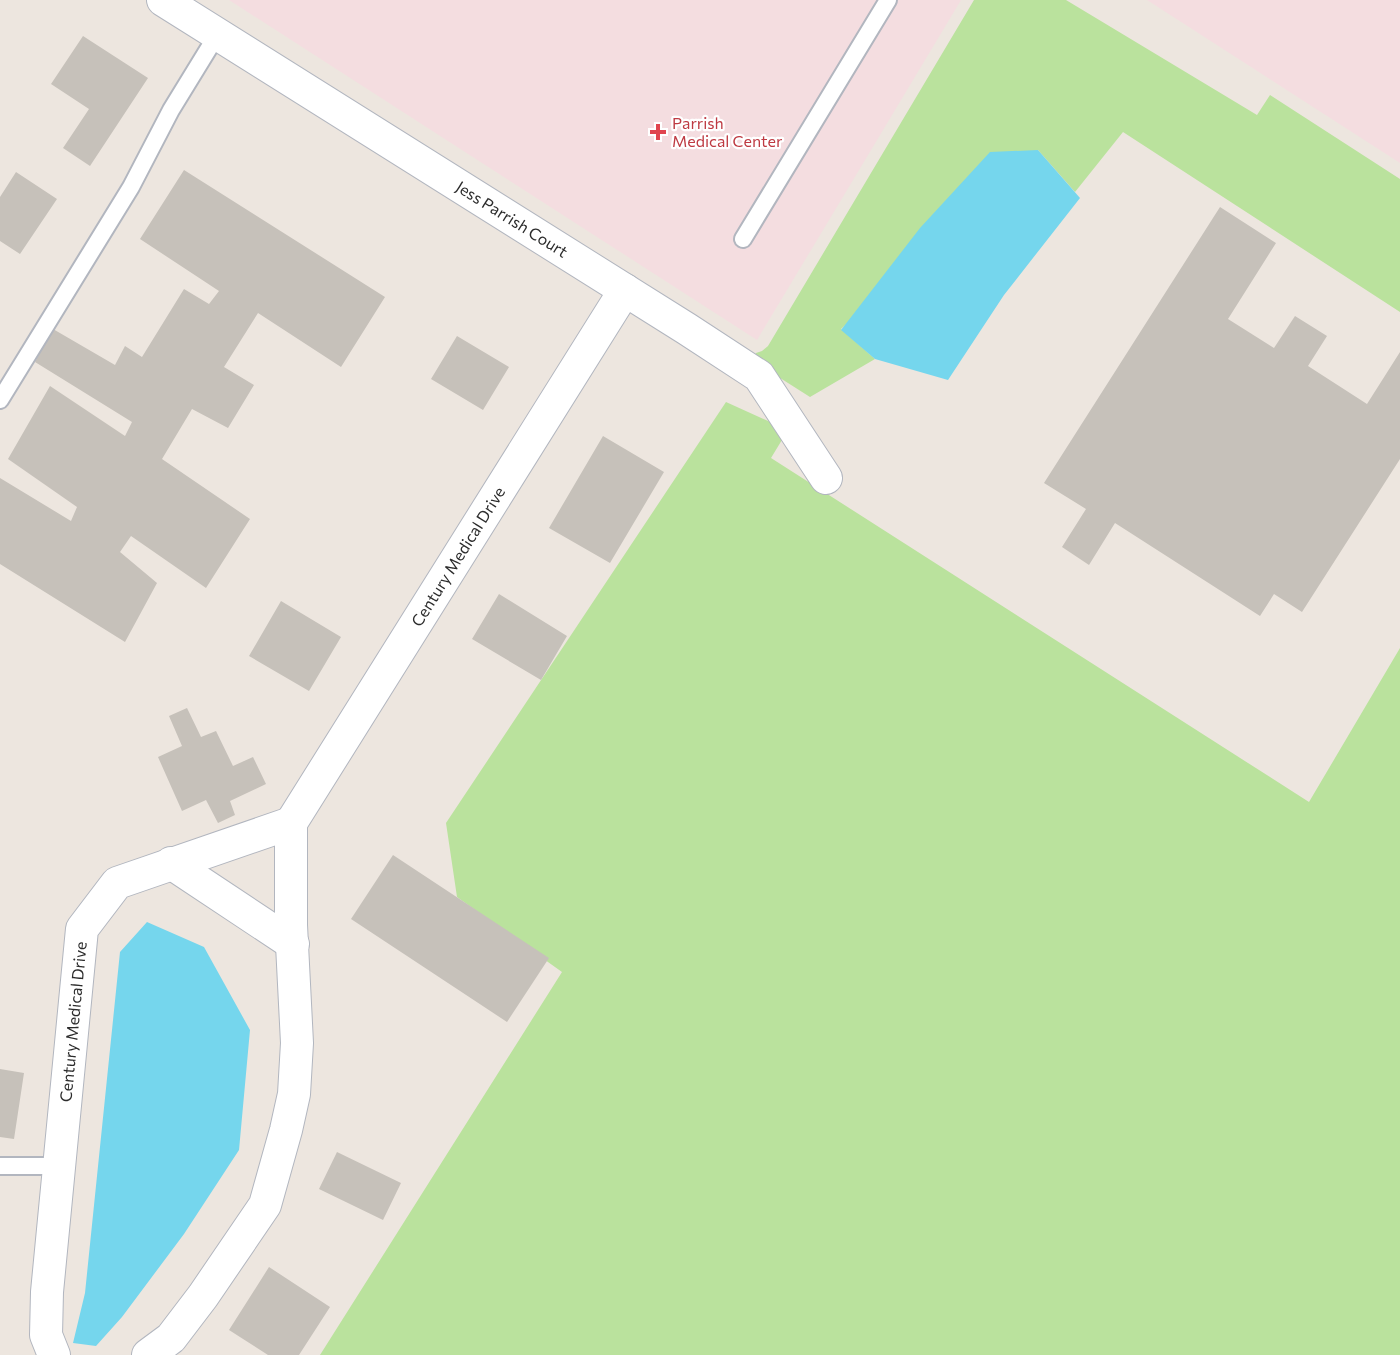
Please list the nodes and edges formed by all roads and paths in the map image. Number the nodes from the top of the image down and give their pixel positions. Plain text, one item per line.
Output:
1 (163, 0) edge
2 (888, 0) edge
3 (217, 35) junction
4 (744, 239) dead end
5 (625, 290) junction
6 (0, 400) edge
7 (826, 478) dead end
8 (291, 824) junction
9 (171, 863) junction
10 (292, 944) junction
11 (0, 1166) edge
12 (58, 1166) junction
13 (54, 1355) edge
14 (148, 1355) edge

1 - 3 street, Jess Parrish Court
2 - 4 lane
3 - 5 street, Jess Parrish Court
3 - 6 lane
5 - 7 street, Jess Parrish Court
5 - 8 street, Century Medical Drive
8 - 9 street, Century Medical Drive
8 - 10 street
9 - 10 street
9 - 12 street, Century Medical Drive
10 - 14 street
11 - 12 lane
12 - 13 street, Century Medical Drive

